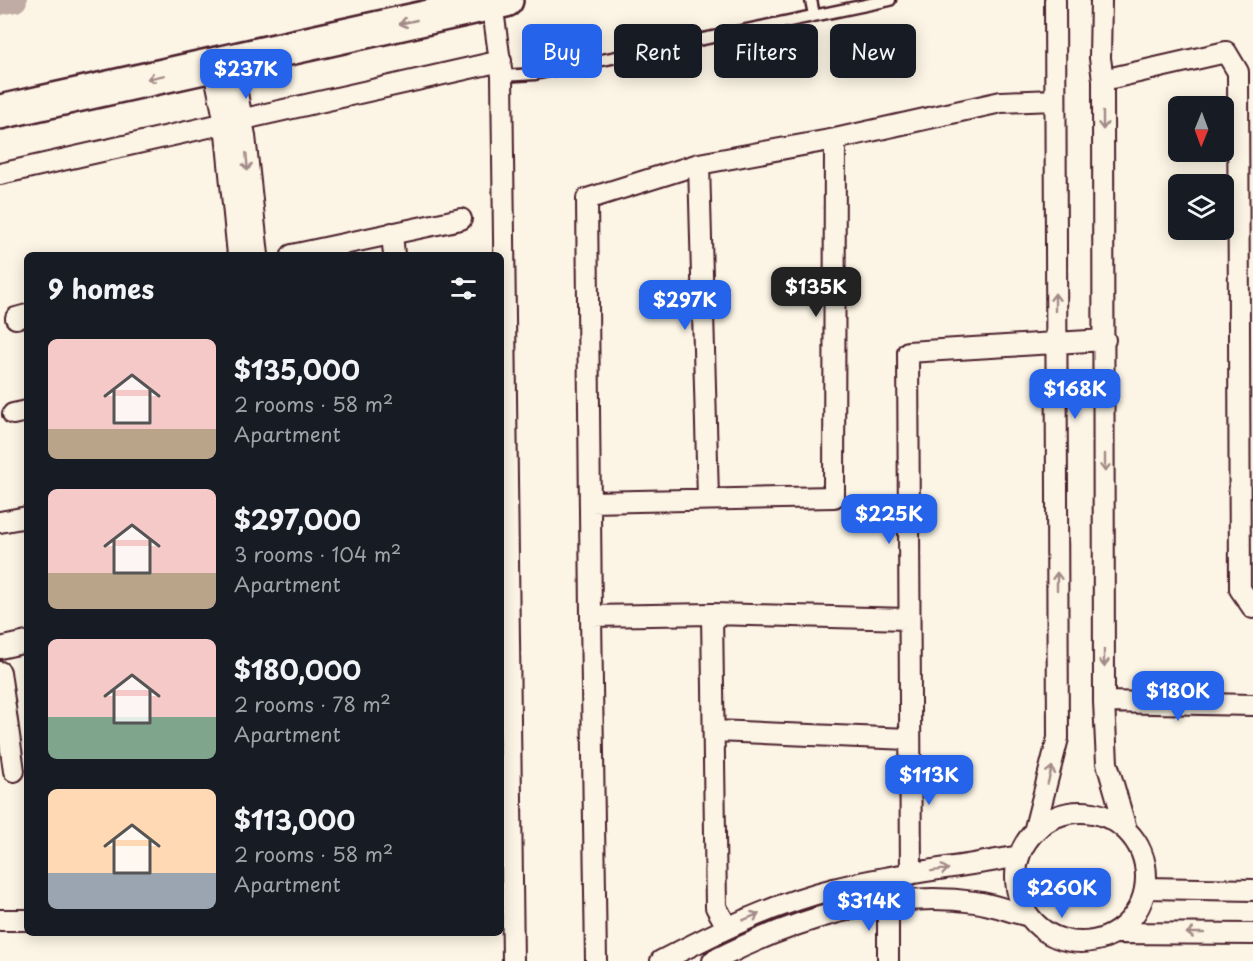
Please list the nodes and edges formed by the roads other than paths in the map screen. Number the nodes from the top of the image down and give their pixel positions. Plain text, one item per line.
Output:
1 (811, 0) edge
2 (890, 0) edge
3 (1055, 0) edge
4 (1101, 0) edge
5 (498, 8) edge
6 (814, 15) junction
7 (501, 61) junction
8 (223, 69) junction
9 (1103, 80) junction
10 (1055, 100) junction
11 (0, 112) edge
12 (232, 114) junction
13 (835, 140) junction
14 (699, 164) junction
15 (0, 174) edge
16 (461, 219) dead end
17 (392, 233) junction
18 (238, 252) edge
19 (257, 252) edge
20 (306, 252) edge
21 (394, 252) edge
22 (504, 252) edge
23 (504, 286) edge
24 (1105, 340) junction
25 (1055, 342) junction
26 (708, 498) junction
27 (590, 502) junction
28 (24, 518) edge
29 (0, 522) edge
30 (1253, 608) edge
31 (712, 614) junction
32 (591, 616) junction
33 (908, 619) junction
34 (24, 643) edge
35 (0, 648) edge
36 (0, 672) edge
37 (1104, 702) junction
38 (1253, 705) edge
39 (715, 731) junction
40 (909, 738) junction
41 (14, 771) edge
42 (1126, 829) junction
43 (1034, 832) junction
44 (1019, 856) junction
45 (911, 873) junction
46 (1146, 888) junction
47 (1253, 890) edge
48 (888, 903) junction
49 (1029, 916) junction
50 (0, 920) edge
51 (24, 920) edge
52 (727, 927) junction
53 (1117, 933) junction
54 (1253, 934) edge
55 (513, 961) edge
56 (596, 961) edge
57 (661, 961) edge
58 (713, 961) edge
59 (888, 961) edge

1 - 6 lane
2 - 6 lane
3 - 10 street
4 - 9 street
5 - 7 street
5 -> 8 highway
6 - 7 lane
7 - 12 street
7 - 22 street
8 -> 11 highway
8 - 12 street
9 -> 24 street
9 - 30 street
10 - 13 street
25 -> 10 street
12 - 15 street
12 - 18 street
12 -> 19 street
13 - 14 street
13 - 26 street
14 - 26 street
14 - 27 street
16 - 17 street
17 - 20 street
17 - 21 street
23 - 55 street
24 - 25 street
24 -> 37 street
25 - 33 street
43 -> 25 street
26 - 27 street
27 - 32 street
28 - 29 street
31 - 32 street
31 - 33 street
31 - 39 street
32 - 56 street
33 - 40 street
34 - 35 street
36 - 41 street
37 - 38 street
37 - 42 street
39 - 40 street
39 - 52 street
40 - 45 street
42 - 43 street
42 - 46 street
43 - 44 street
45 -> 44 street
44 - 49 street
52 -> 45 street
46 - 47 street
46 - 53 street
48 - 49 street
48 - 58 street
48 - 59 street
49 - 53 street
50 - 51 street
52 - 57 street
54 -> 53 street

